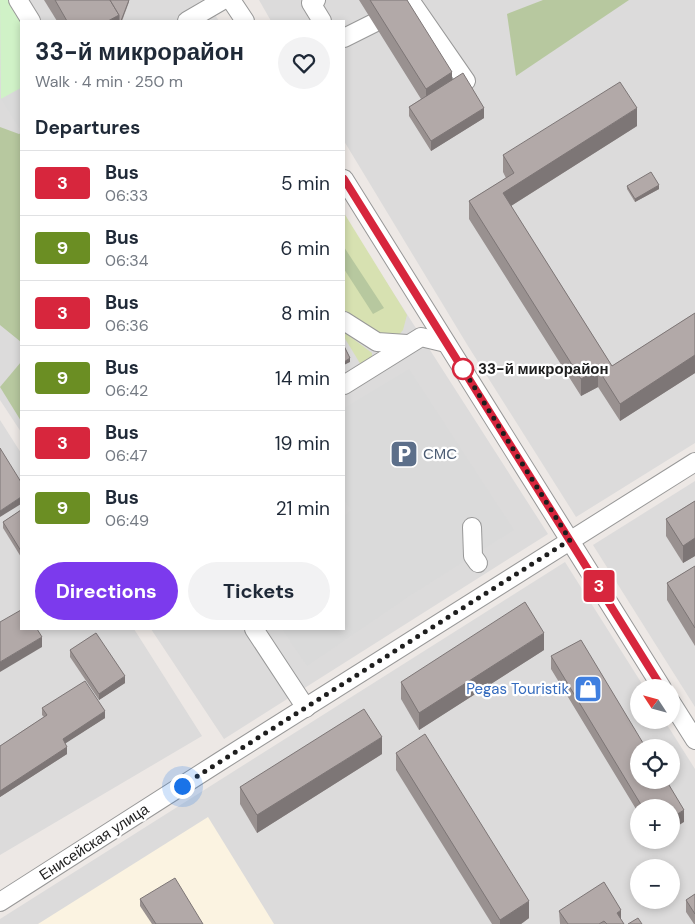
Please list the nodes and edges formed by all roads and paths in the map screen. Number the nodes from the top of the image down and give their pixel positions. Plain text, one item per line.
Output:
1 (18, 0) edge
2 (223, 0) edge
3 (231, 0) edge
4 (316, 0) edge
5 (401, 9) edge
6 (30, 20) edge
7 (189, 20) edge
8 (244, 20) edge
9 (321, 20) edge
10 (374, 23) edge
11 (345, 38) edge
12 (466, 81) edge
13 (345, 181) edge
14 (348, 325) edge
15 (446, 343) junction
16 (407, 344) junction
17 (345, 384) edge
18 (695, 462) edge
19 (472, 528) dead end
20 (570, 540) junction
21 (478, 563) dead end
22 (255, 630) edge
23 (656, 679) edge
24 (306, 708) junction
25 (680, 716) edge
26 (695, 740) edge
27 (0, 902) edge

1 - 6 street
2 - 7 street
3 - 8 street
4 - 9 street
5 - 12 street
10 - 11 street
13 - 15 street
14 - 16 street
15 - 16 street
15 - 20 street
16 - 17 street
18 - 20 street, Енисейская улица
19 - 21 street
20 - 23 street
20 - 24 street, Енисейская улица
22 - 24 street
24 - 27 street, Енисейская улица
25 - 26 street

